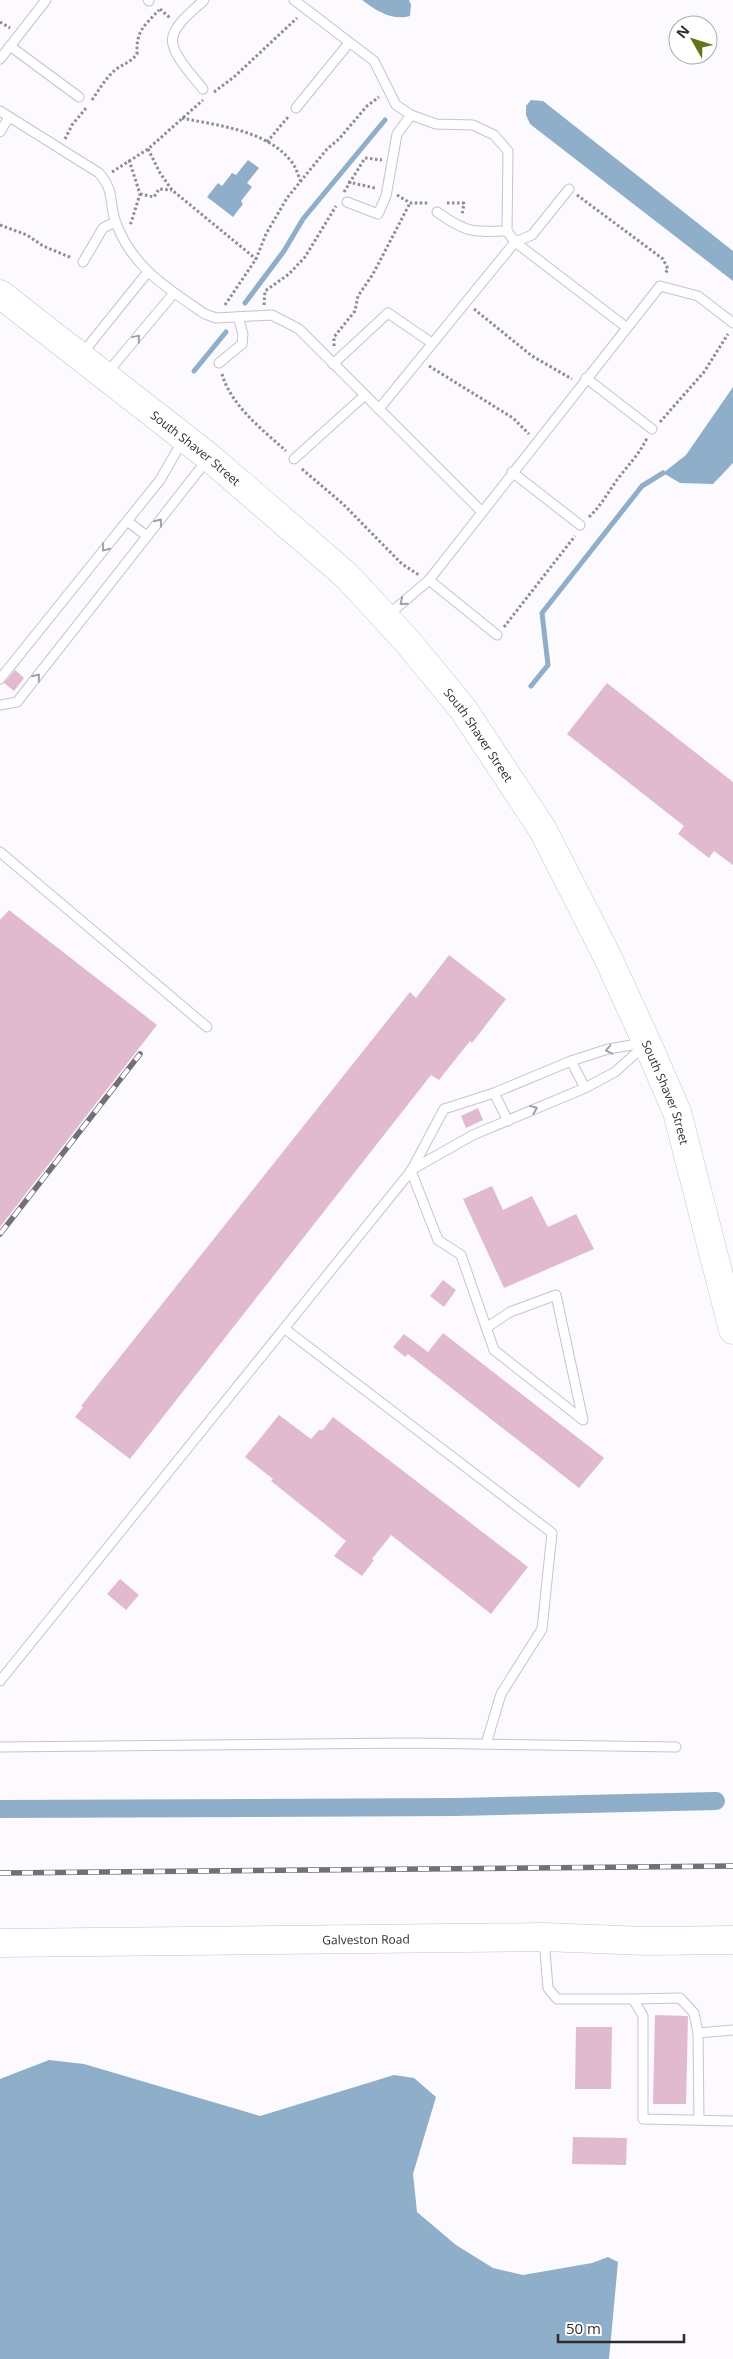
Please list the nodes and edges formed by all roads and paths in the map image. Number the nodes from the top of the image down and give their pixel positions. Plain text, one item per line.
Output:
1 (46, 0) edge
2 (204, 0) edge
3 (294, 0) edge
4 (162, 1) dead end
5 (160, 10) junction
6 (179, 26) junction
7 (349, 43) junction
8 (10, 46) junction
9 (0, 59) edge
10 (203, 88) dead end
11 (388, 93) junction
12 (79, 97) dead end
13 (296, 108) joint
14 (0, 111) edge
15 (411, 115) junction
16 (9, 117) junction
17 (182, 118) dead end
18 (0, 132) edge
19 (267, 142) junction
20 (61, 149) junction
21 (148, 149) dead end
22 (392, 161) junction
23 (300, 182) junction
24 (348, 182) junction
25 (569, 189) joint
26 (172, 190) junction
27 (387, 190) junction
28 (140, 194) dead end
29 (347, 202) dead end
30 (410, 203) dead end
31 (437, 212) dead end
32 (115, 222) junction
33 (508, 231) junction
34 (515, 242) junction
35 (256, 260) junction
36 (83, 262) dead end
37 (147, 273) junction
38 (660, 286) junction
39 (174, 293) junction
40 (0, 294) edge
41 (466, 302) junction
42 (264, 315) junction
43 (238, 317) junction
44 (216, 318) junction
45 (733, 324) edge
46 (626, 327) junction
47 (432, 343) junction
48 (80, 356) junction
49 (419, 359) junction
50 (219, 363) joint
51 (333, 364) junction
52 (105, 376) junction
53 (586, 378) junction
54 (580, 386) junction
55 (364, 395) junction
56 (378, 409) junction
57 (652, 429) junction
58 (184, 438) junction
59 (536, 441) junction
60 (209, 457) junction
61 (294, 459) junction
62 (512, 472) junction
63 (481, 511) junction
64 (127, 521) junction
65 (580, 525) junction
66 (147, 536) junction
67 (429, 580) junction
68 (385, 617) junction
69 (497, 636) joint
70 (0, 679) edge
71 (0, 705) edge
72 (0, 852) edge
73 (207, 1028) dead end
74 (647, 1043) junction
75 (572, 1061) junction
76 (585, 1088) junction
77 (494, 1093) junction
78 (508, 1120) junction
79 (410, 1170) junction
80 (486, 1328) junction
81 (285, 1329) junction
82 (733, 1330) edge
83 (0, 1681) edge
84 (486, 1744) junction
85 (0, 1747) edge
86 (676, 1747) dead end
87 (544, 1937) junction
88 (733, 1940) edge
89 (0, 1943) edge
90 (633, 1999) junction
91 (733, 2030) edge
92 (698, 2033) junction
93 (699, 2120) junction
94 (733, 2121) edge

1 - 8 lane
2 - 6 lane
3 - 7 lane
4 - 5 path
5 - 6 path
5 - 20 path
6 - 10 lane
7 - 11 lane
7 - 13 lane
8 - 9 lane
8 - 12 lane
11 - 15 lane
11 - 23 path
13 - 19 path
14 - 16 lane
15 - 22 lane
15 - 33 lane
16 - 18 lane
16 - 20 lane
17 - 19 path
19 - 23 path
20 - 32 lane
21 - 26 path
22 - 24 path
22 - 27 lane
23 - 35 path
24 - 27 path
24 - 42 path
25 - 34 lane
25 - 38 path
26 - 28 path
26 - 35 path
27 - 29 lane
30 - 51 path
31 - 33 lane
32 - 36 lane
32 - 37 lane
33 - 34 lane
34 - 41 lane
34 - 46 lane
35 - 44 path
37 - 39 lane
37 - 48 lane
38 - 45 lane
38 - 46 lane
39 - 44 lane
52 -> 39 lane
40 - 48 main road, South Shaver Street
41 - 47 lane
41 - 54 path
42 - 43 lane
42 - 51 lane
43 - 44 lane
43 - 50 lane
45 - 57 path
46 - 53 lane
47 - 49 lane
47 - 51 lane
48 - 52 main road, South Shaver Street
49 - 56 lane
49 - 59 path
50 - 61 path
51 - 55 lane
52 - 58 main road, South Shaver Street
53 - 54 lane
53 - 57 lane
54 - 59 lane
55 - 56 lane
55 - 61 lane
56 - 63 lane
57 - 65 path
58 - 60 main road, South Shaver Street
58 - 64 lane
59 - 62 lane
66 -> 60 lane
60 - 68 main road, South Shaver Street
61 - 67 path
62 - 63 lane
62 - 65 lane
63 - 67 lane
64 - 66 lane
64 -> 70 lane
65 - 69 path
71 -> 66 lane
67 -> 68 lane
67 - 69 lane
68 - 74 main road, South Shaver Street
72 - 73 lane
74 -> 75 lane
74 - 76 lane
74 - 82 main road, South Shaver Street
75 - 76 lane
75 - 77 lane
78 -> 76 lane
77 - 78 lane
77 - 79 lane
78 - 79 lane
79 - 80 lane
79 - 81 lane
80 - 80 lane
81 - 83 lane
81 - 84 lane
84 - 85 lane
84 - 86 lane
87 - 88 main road, Galveston Road
87 - 89 main road, Galveston Road
87 - 90 lane
90 - 92 lane
90 - 93 lane
91 - 92 lane
92 - 93 lane
93 - 94 lane

